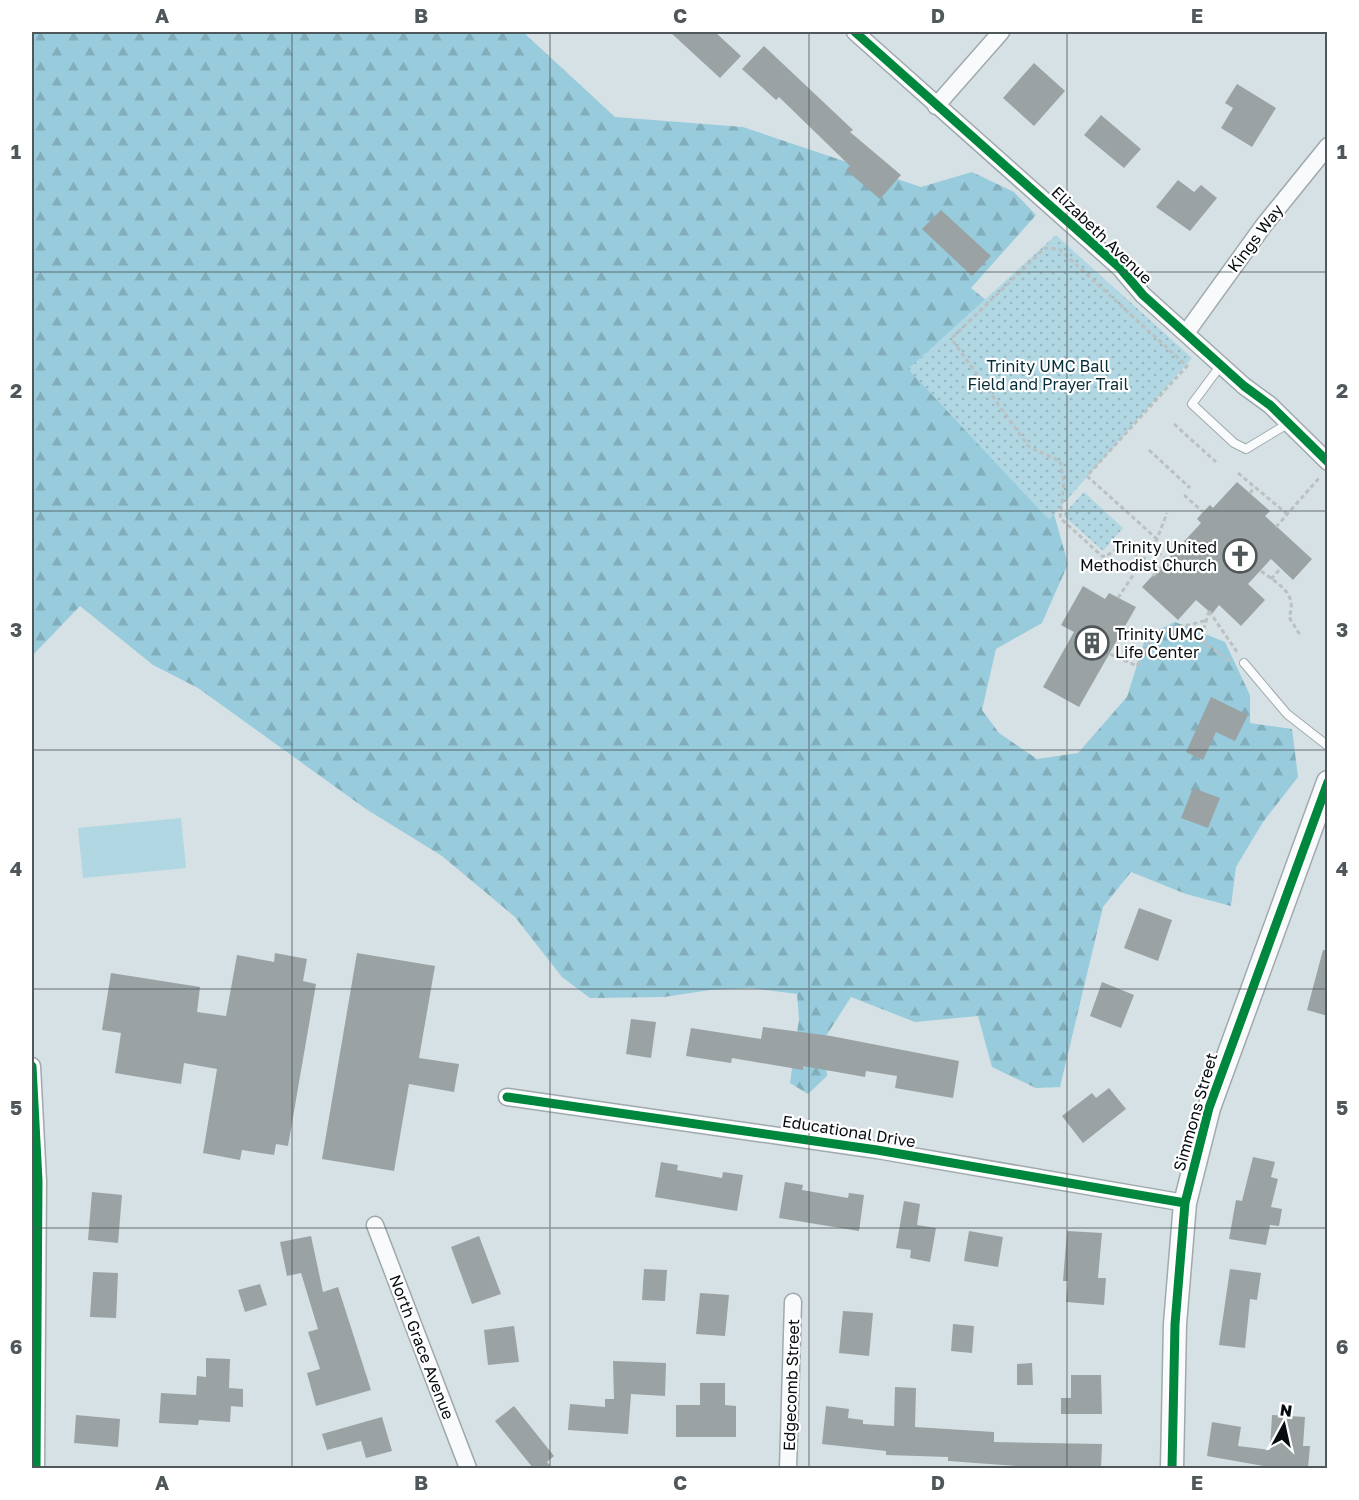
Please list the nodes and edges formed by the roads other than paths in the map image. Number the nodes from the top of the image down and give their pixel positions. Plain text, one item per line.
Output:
1 (855, 32) edge
2 (1001, 32) edge
3 (936, 106) junction
4 (1328, 146) edge
5 (1186, 333) junction
6 (1221, 365) junction
7 (1289, 423) junction
8 (1324, 469) edge
9 (1244, 663) road end
10 (1328, 746) edge
11 (1328, 782) edge
12 (32, 1066) edge
13 (507, 1097) dead end
14 (1185, 1203) junction
15 (375, 1225) dead end
16 (793, 1302) dead end
17 (36, 1468) edge
18 (468, 1468) edge
19 (788, 1468) edge
20 (1172, 1468) edge

1 - 3 street, Elizabeth Avenue
2 - 3 street
3 - 5 street, Elizabeth Avenue
4 - 5 street, Kings Way
5 - 6 street, Elizabeth Avenue
6 - 7 street, Elizabeth Avenue
6 - 7 lane
7 - 8 street, Elizabeth Avenue
9 - 10 lane
11 - 14 street, Simmons Street
12 - 17 street
13 - 14 street, Educational Drive
14 - 20 street, Simmons Street
15 - 18 street, North Grace Avenue
16 - 19 street, Edgecomb Street

